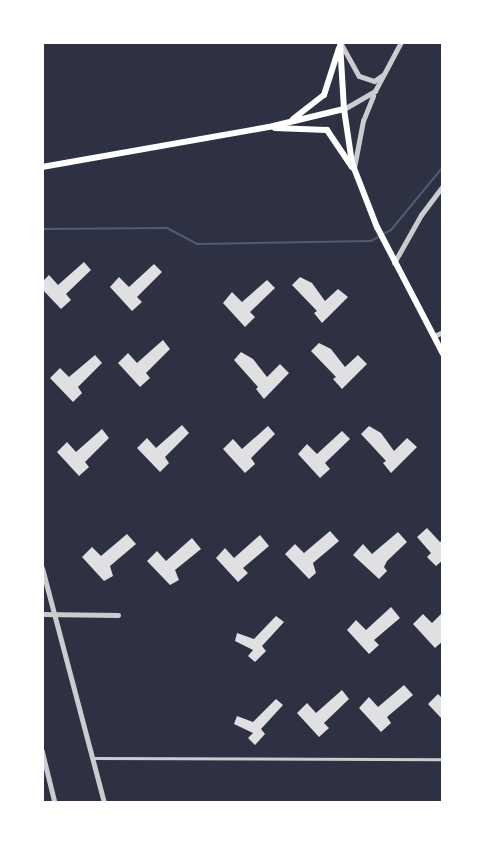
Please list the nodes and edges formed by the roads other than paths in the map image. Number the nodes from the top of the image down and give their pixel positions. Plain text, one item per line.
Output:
1 (340, 42) edge
2 (401, 42) edge
3 (388, 71) junction
4 (375, 91) junction
5 (344, 109) junction
6 (285, 123) junction
7 (269, 127) junction
8 (42, 167) edge
9 (354, 168) junction
10 (443, 186) edge
11 (394, 263) junction
12 (443, 332) edge
13 (434, 336) junction
14 (443, 354) edge
15 (42, 568) edge
16 (42, 614) edge
17 (55, 614) junction
18 (118, 615) dead end
19 (42, 750) edge
20 (94, 758) junction
21 (443, 759) edge
22 (55, 803) edge
23 (104, 803) edge

1 - 3 street
1 - 5 main road
1 - 6 main road
2 - 3 street
3 - 4 street
4 - 5 street
4 - 9 street
5 - 6 main road
5 - 9 main road
6 - 7 main road
7 - 8 main road
7 - 9 main road
9 - 11 main road
10 - 11 street
11 - 13 main road
12 - 13 street
13 - 14 main road
15 - 17 street
16 - 17 street
17 - 18 street
17 - 20 street
19 - 22 street
20 - 21 street
20 - 23 street

